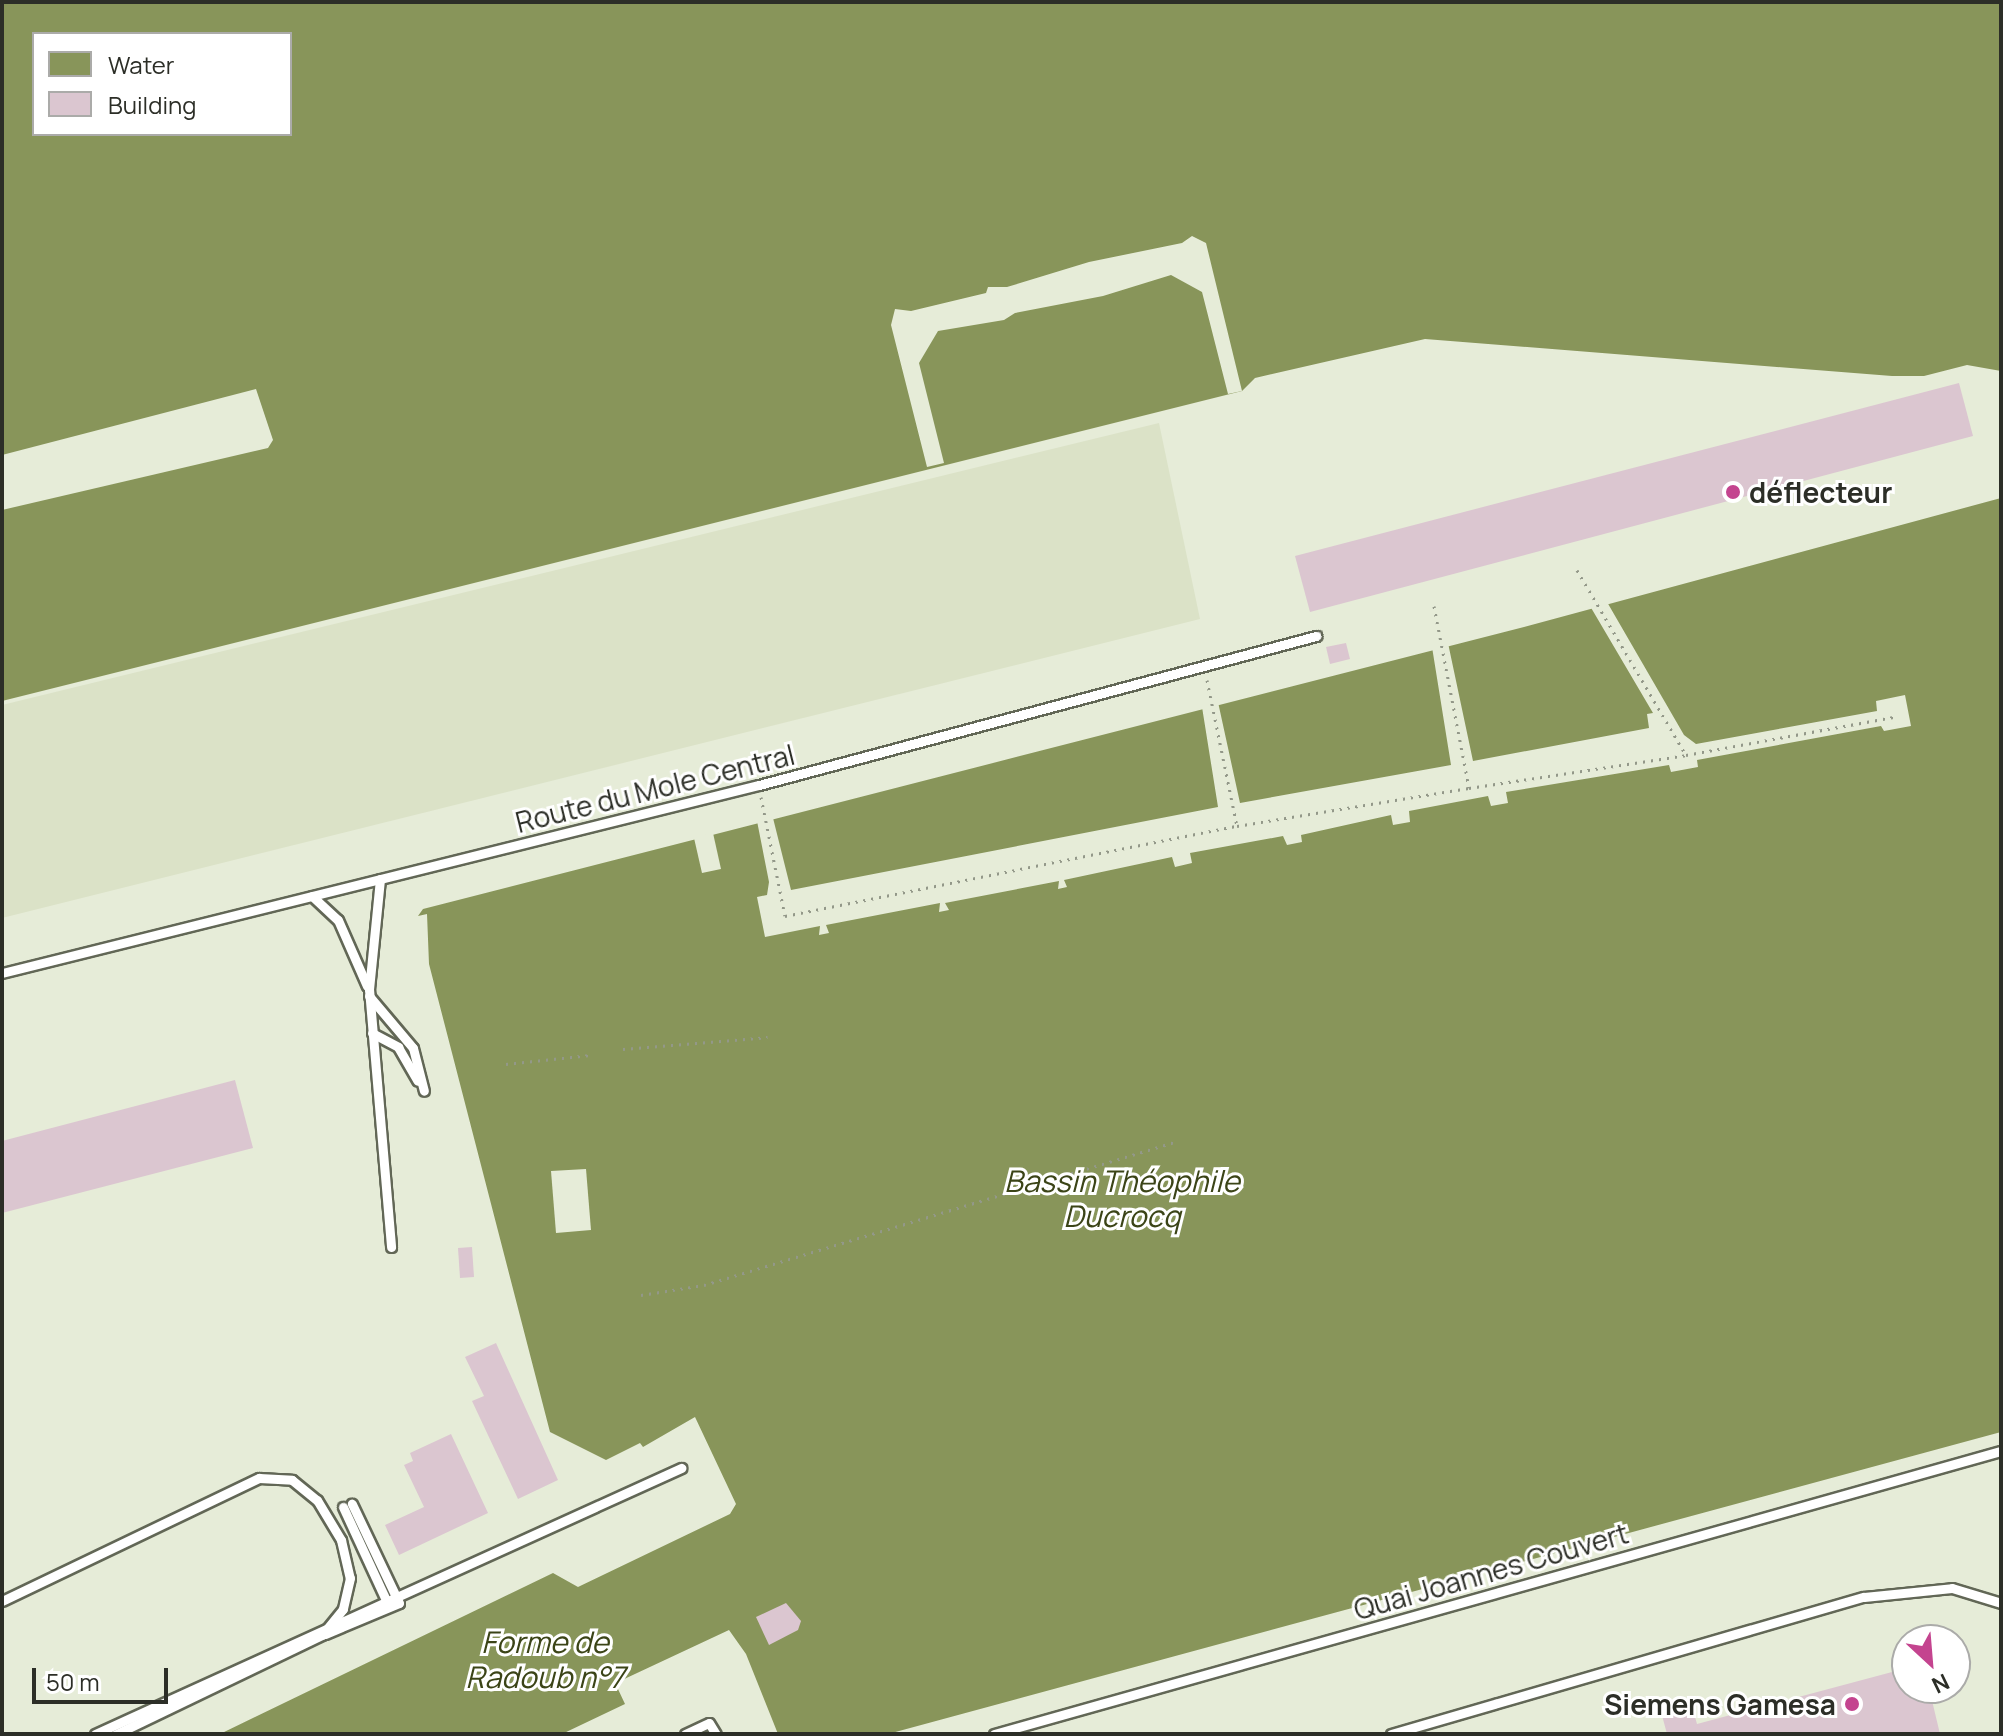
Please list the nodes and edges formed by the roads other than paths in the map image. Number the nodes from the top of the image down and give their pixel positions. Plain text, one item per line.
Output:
1 (1316, 636) dead end
2 (380, 879) junction
3 (312, 896) junction
4 (2, 973) edge
5 (369, 993) junction
6 (372, 1033) junction
7 (391, 1247) dead end
8 (2001, 1451) edge
9 (681, 1468) dead end
10 (348, 1506) dead end
11 (393, 1598) junction
12 (2, 1601) edge
13 (2001, 1603) edge
14 (330, 1624) junction
15 (322, 1635) junction
16 (95, 1734) edge
17 (116, 1734) edge
18 (685, 1734) edge
19 (716, 1734) edge
20 (994, 1734) edge
21 (1391, 1734) edge

1 - 2 lane, Route du Mole Central
2 - 3 lane, Route du Mole Central
2 - 5 lane
3 - 4 lane, Route du Mole Central
3 - 5 lane
5 - 6 lane
5 - 6 lane
6 - 7 lane
8 - 20 lane, Quai Joannes Couvert
9 - 11 lane
10 - 11 lane
11 - 14 lane
11 - 15 lane
12 - 14 lane
13 - 21 lane
14 - 15 lane
14 - 16 lane
15 - 17 lane
18 - 19 lane

